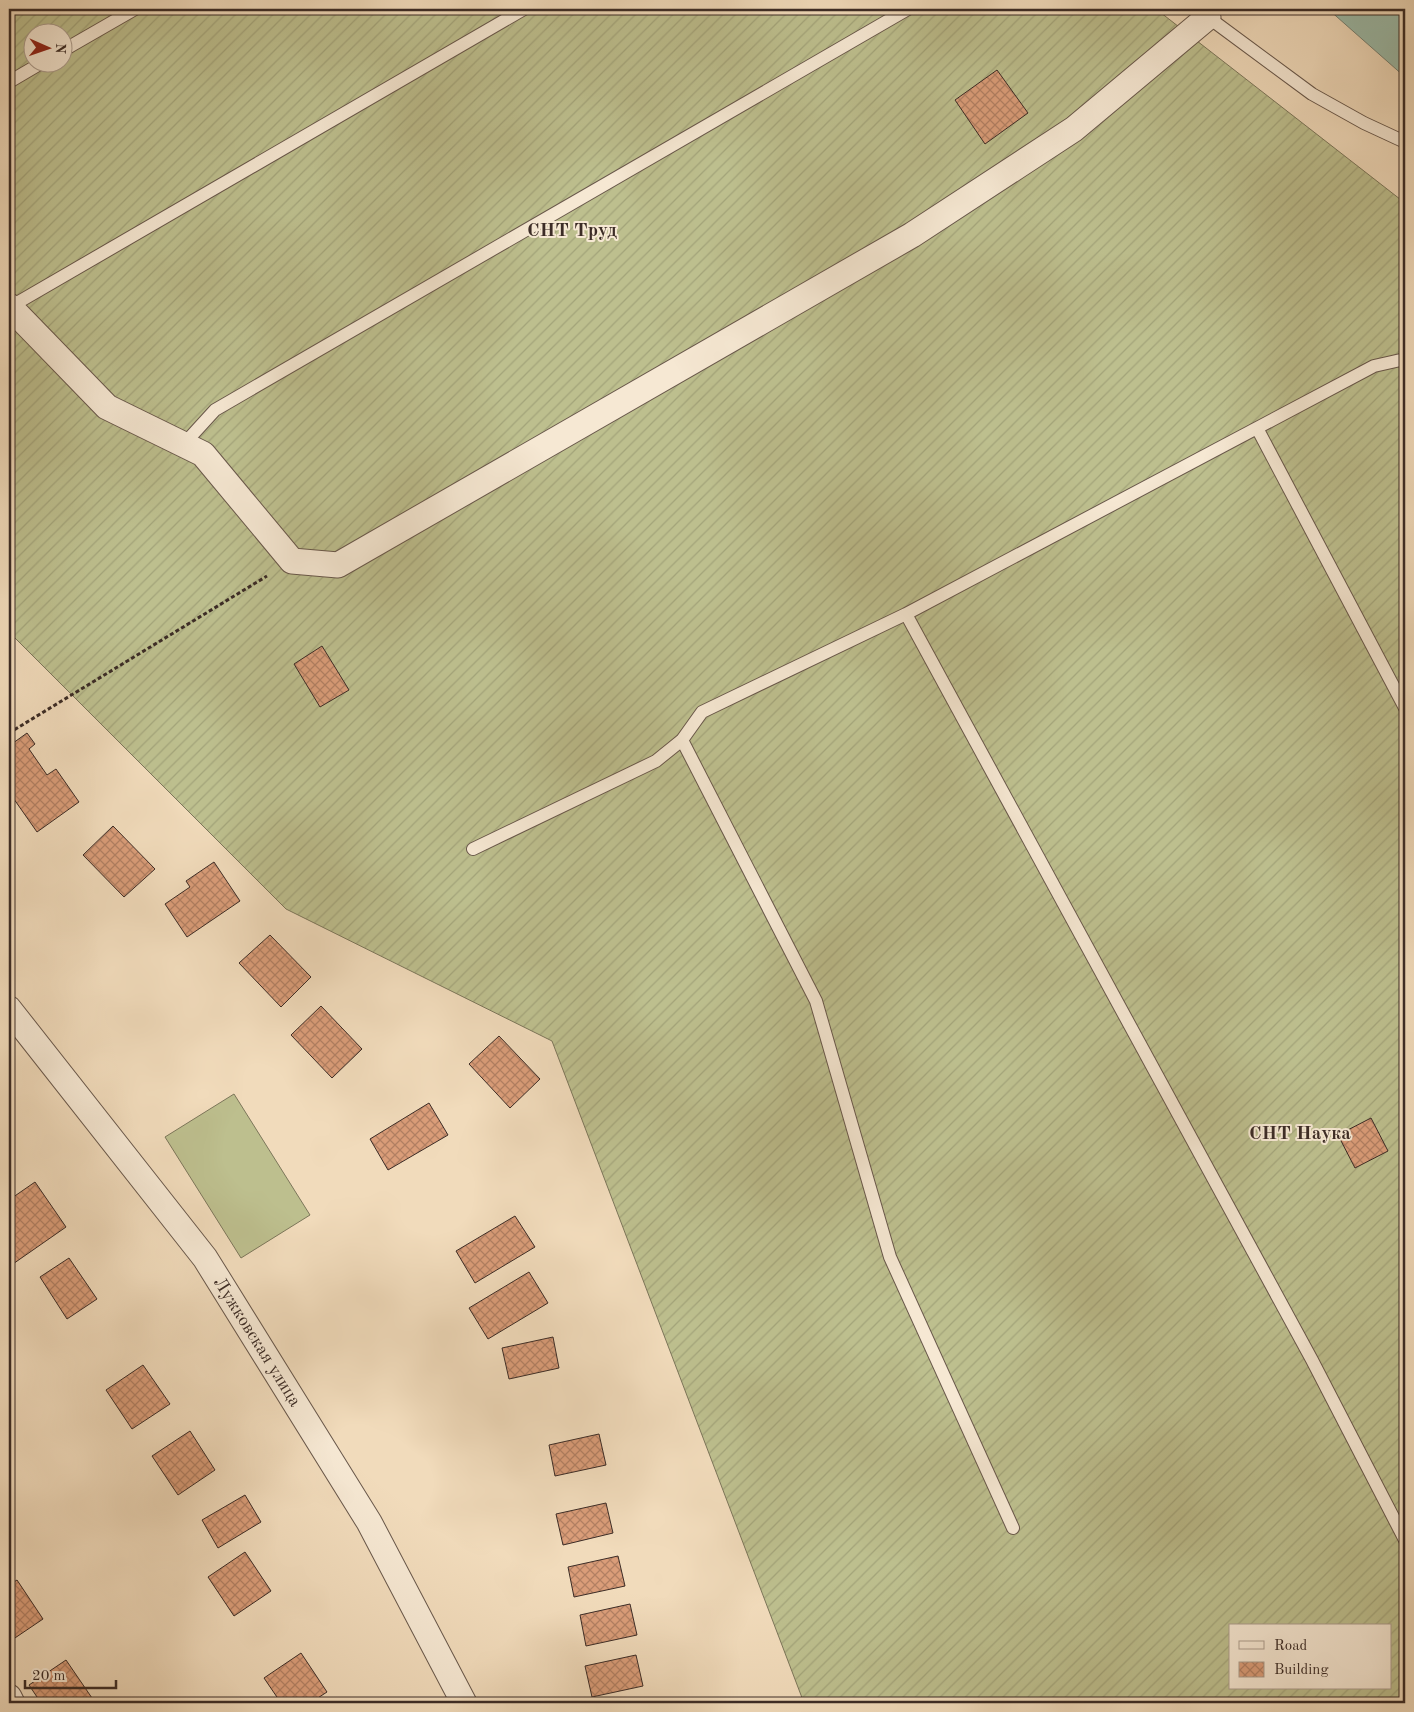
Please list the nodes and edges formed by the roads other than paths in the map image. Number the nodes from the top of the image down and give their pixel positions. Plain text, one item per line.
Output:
1 (135, 9) edge
2 (524, 9) edge
3 (908, 9) edge
4 (1202, 13) edge
5 (72, 45) edge
6 (26, 72) edge
7 (9, 82) edge
8 (1405, 142) edge
9 (9, 307) edge
10 (1405, 360) edge
11 (1258, 428) junction
12 (184, 444) junction
13 (906, 614) junction
14 (1405, 708) edge
15 (682, 740) junction
16 (473, 849) dead end
17 (9, 1009) edge
18 (1013, 1528) dead end
19 (1405, 1540) edge
20 (9, 1697) edge
21 (12, 1703) edge
22 (464, 1703) edge

1 - 5 lane
2 - 9 lane
3 - 12 lane
4 - 8 lane
4 - 12 street
6 - 7 lane
9 - 12 street
10 - 11 lane
11 - 13 lane
11 - 14 lane
13 - 15 lane
13 - 19 lane
15 - 16 lane
15 - 18 lane
17 - 22 street, Лужковская улица
20 - 21 street

